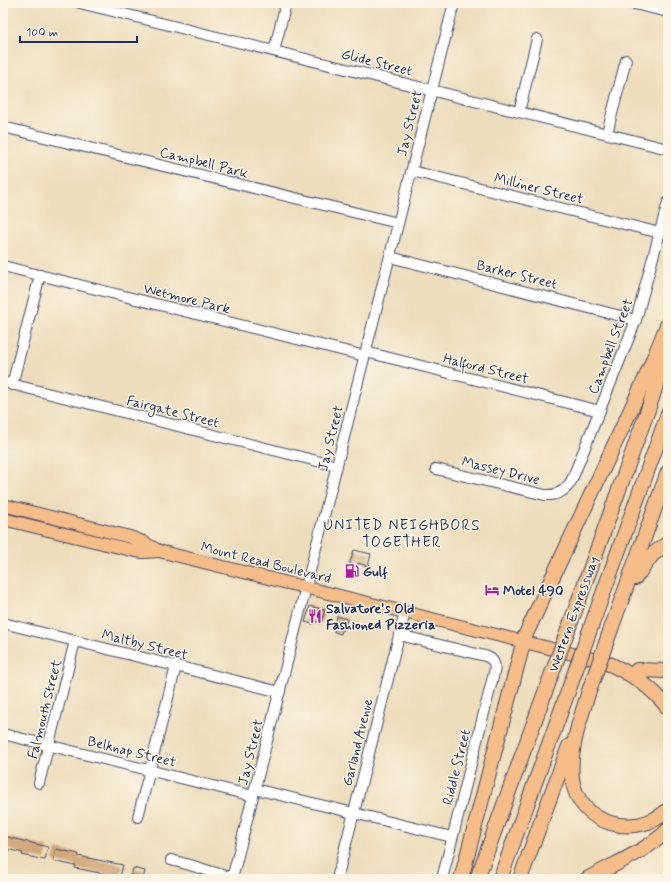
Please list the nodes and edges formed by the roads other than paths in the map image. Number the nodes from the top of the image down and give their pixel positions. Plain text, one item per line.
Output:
1 (80, 3) edge
2 (286, 3) edge
3 (454, 3) edge
4 (630, 3) edge
5 (668, 12) edge
6 (538, 39) dead end
7 (274, 51) junction
8 (626, 60) dead end
9 (432, 90) junction
10 (519, 112) junction
11 (3, 127) edge
12 (607, 133) junction
13 (668, 149) edge
14 (412, 171) junction
15 (668, 202) edge
16 (398, 223) junction
17 (660, 233) junction
18 (390, 257) junction
19 (3, 266) edge
20 (40, 276) junction
21 (636, 320) junction
22 (668, 323) edge
23 (668, 349) edge
24 (365, 354) junction
25 (8, 384) edge
26 (600, 411) junction
27 (668, 414) edge
28 (337, 466) junction
29 (436, 469) dead end
30 (668, 472) edge
31 (560, 493) joint
32 (3, 505) edge
33 (3, 519) edge
34 (668, 543) edge
35 (159, 551) junction
36 (306, 588) junction
37 (404, 612) junction
38 (3, 623) edge
39 (611, 629) junction
40 (399, 635) junction
41 (76, 641) junction
42 (523, 641) junction
43 (602, 661) junction
44 (176, 666) junction
45 (637, 670) junction
46 (668, 671) edge
47 (668, 678) edge
48 (280, 692) junction
49 (588, 694) junction
50 (668, 708) edge
51 (3, 734) edge
52 (49, 745) junction
53 (150, 770) junction
54 (39, 783) dead end
55 (254, 792) junction
56 (668, 810) edge
57 (354, 814) junction
58 (138, 817) dead end
59 (668, 830) edge
60 (452, 838) junction
61 (170, 860) dead end
62 (232, 878) edge
63 (337, 879) edge
64 (442, 879) edge
65 (461, 879) edge
66 (477, 879) edge
67 (500, 879) edge
68 (520, 879) edge
69 (587, 879) edge

1 - 7 street, Glide Street
2 - 7 street
3 - 9 street, Jay Street
4 - 5 street
6 - 10 street
7 - 9 street, Glide Street
8 - 12 street
9 - 10 street, Glide Street
9 - 14 street, Jay Street
10 - 12 street, Glide Street
11 - 16 street, Campbell Park
12 - 13 street, Glide Street
14 - 16 street, Jay Street
14 - 17 street, Milliner Street
15 - 17 street, Campbell Street
16 - 18 street, Jay Street
17 - 21 street, Campbell Street
18 - 21 street, Barker Street
18 - 24 street, Jay Street
19 - 20 street, Wetmore Park
20 - 24 street, Wetmore Park
20 - 25 street
21 - 26 street, Campbell Street
22 - 42 highway
23 - 66 highway, Western Expressway, bridge
24 - 26 street, Halford Street
24 - 28 street, Jay Street
25 - 28 street, Fairgate Street
26 - 31 street, Campbell Street
27 - 67 highway, Western Expressway, bridge
28 - 36 street, Jay Street
29 - 31 street, Massey Drive
30 - 39 highway
32 - 35 main road, Mount Read Boulevard
33 - 35 main road, Mount Read Boulevard
34 - 39 highway
35 - 36 main road, Mount Read Boulevard
36 - 37 main road, Mount Read Boulevard
36 - 48 street, Jay Street
37 - 40 street, Garland Avenue
37 - 42 main road, Mount Read Boulevard
38 - 41 street, Maltby Street
39 - 49 highway, bridge
40 - 57 street, Garland Avenue
40 - 60 street, Riddle Street
41 - 44 street, Maltby Street
41 - 52 street, Falmouth Street
42 - 43 main road, Mount Read Boulevard
42 - 65 highway
43 - 45 main road, Mount Read Boulevard
43 - 50 highway
44 - 48 street, Maltby Street
44 - 53 street
45 - 46 highway
45 - 47 main road, Mount Read Boulevard
48 - 55 street, Jay Street
49 - 56 highway
49 - 68 highway
51 - 52 street, Belknap Street
52 - 53 street, Belknap Street
52 - 54 street, Falmouth Street
53 - 55 street, Belknap Street
53 - 58 street
55 - 57 street, Belknap Street
55 - 62 street, Jay Street
57 - 60 street, Belknap Street
57 - 63 street, Garland Avenue
59 - 69 highway
60 - 64 street, Riddle Street
61 - 62 street

